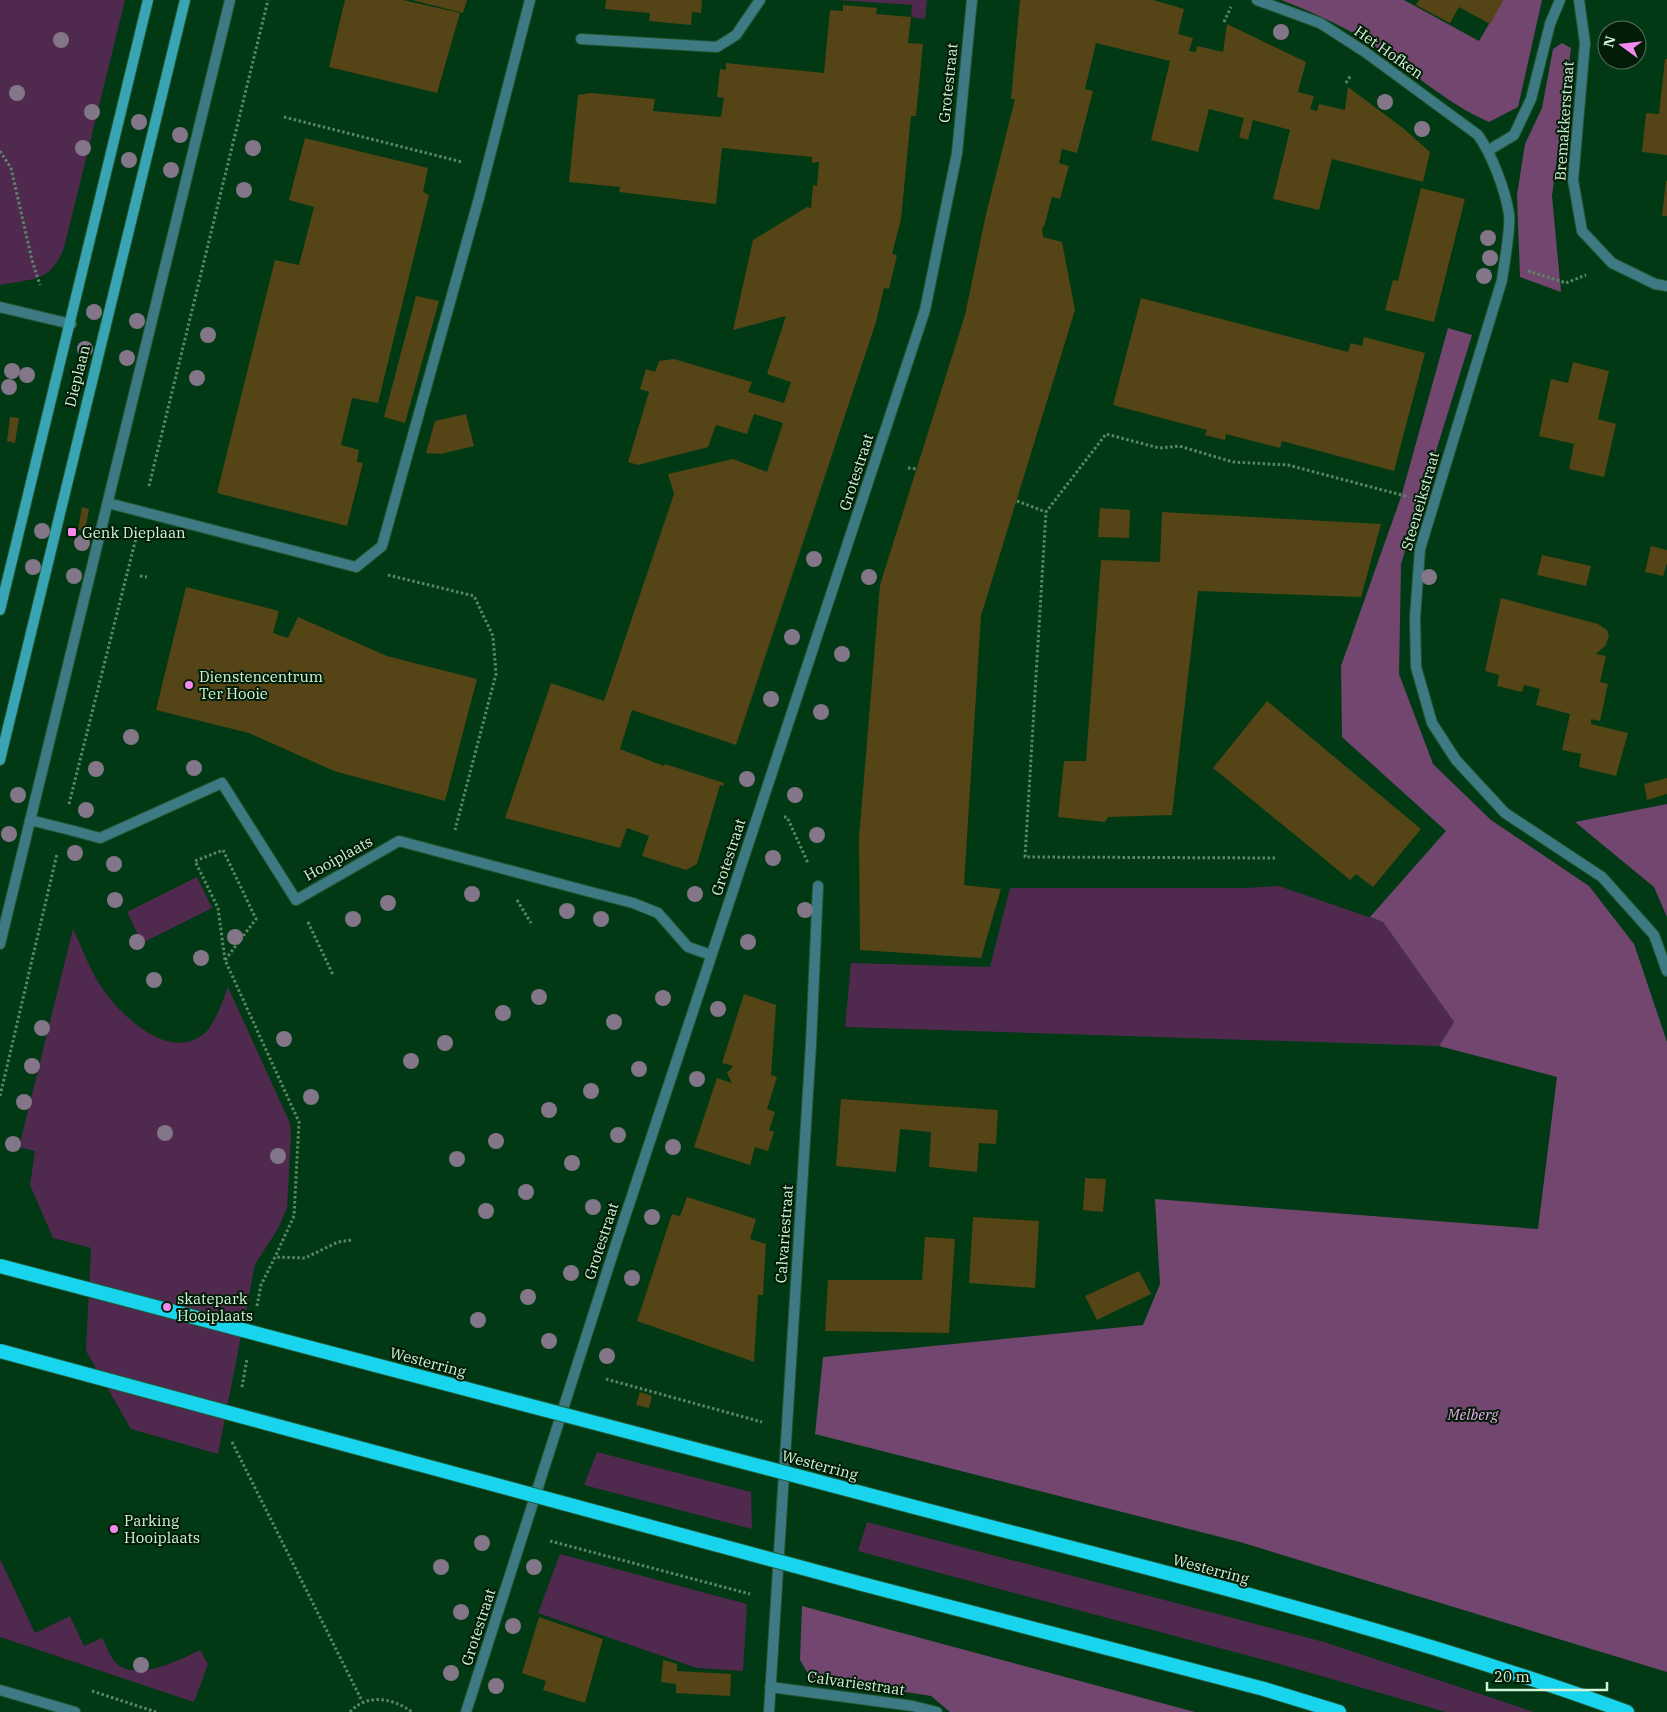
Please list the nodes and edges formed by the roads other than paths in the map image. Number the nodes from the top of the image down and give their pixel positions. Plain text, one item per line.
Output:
1 (148, 0) edge
2 (184, 0) edge
3 (230, 0) edge
4 (530, 0) edge
5 (760, 0) edge
6 (972, 0) edge
7 (1257, 0) edge
8 (1560, 0) edge
9 (1579, 0) edge
10 (581, 39) dead end
11 (1489, 150) junction
12 (1667, 286) edge
13 (0, 307) edge
14 (71, 324) junction
15 (108, 503) junction
16 (0, 610) edge
17 (0, 760) edge
18 (30, 820) junction
19 (818, 886) road end
20 (0, 944) edge
21 (711, 955) junction
22 (1667, 971) edge
23 (0, 1266) edge
24 (0, 1351) edge
25 (770, 1687) junction
26 (0, 1690) edge
27 (75, 1712) edge
28 (466, 1712) edge
29 (769, 1712) edge
30 (937, 1712) edge
31 (1339, 1712) edge
32 (1627, 1712) edge

1 - 14 main road, Dieplaan
2 - 17 main road, Dieplaan
3 - 15 street
4 - 15 street
5 - 10 street
6 - 21 street, Grotestraat
7 - 11 street, Het Hofken
8 - 11 street
9 - 12 street, Bremakkerstraat
11 - 22 street, Steeneikstraat
13 - 14 street
14 - 16 main road, Dieplaan
15 - 18 street
18 - 20 street
18 - 21 street, Hooiplaats
19 - 25 street, Calvariestraat
21 - 28 street, Grotestraat
23 - 32 highway, Westerring, bridge
24 - 31 highway, bridge
25 - 29 street, Calvariestraat
25 - 30 street, Calvariestraat
26 - 27 street

